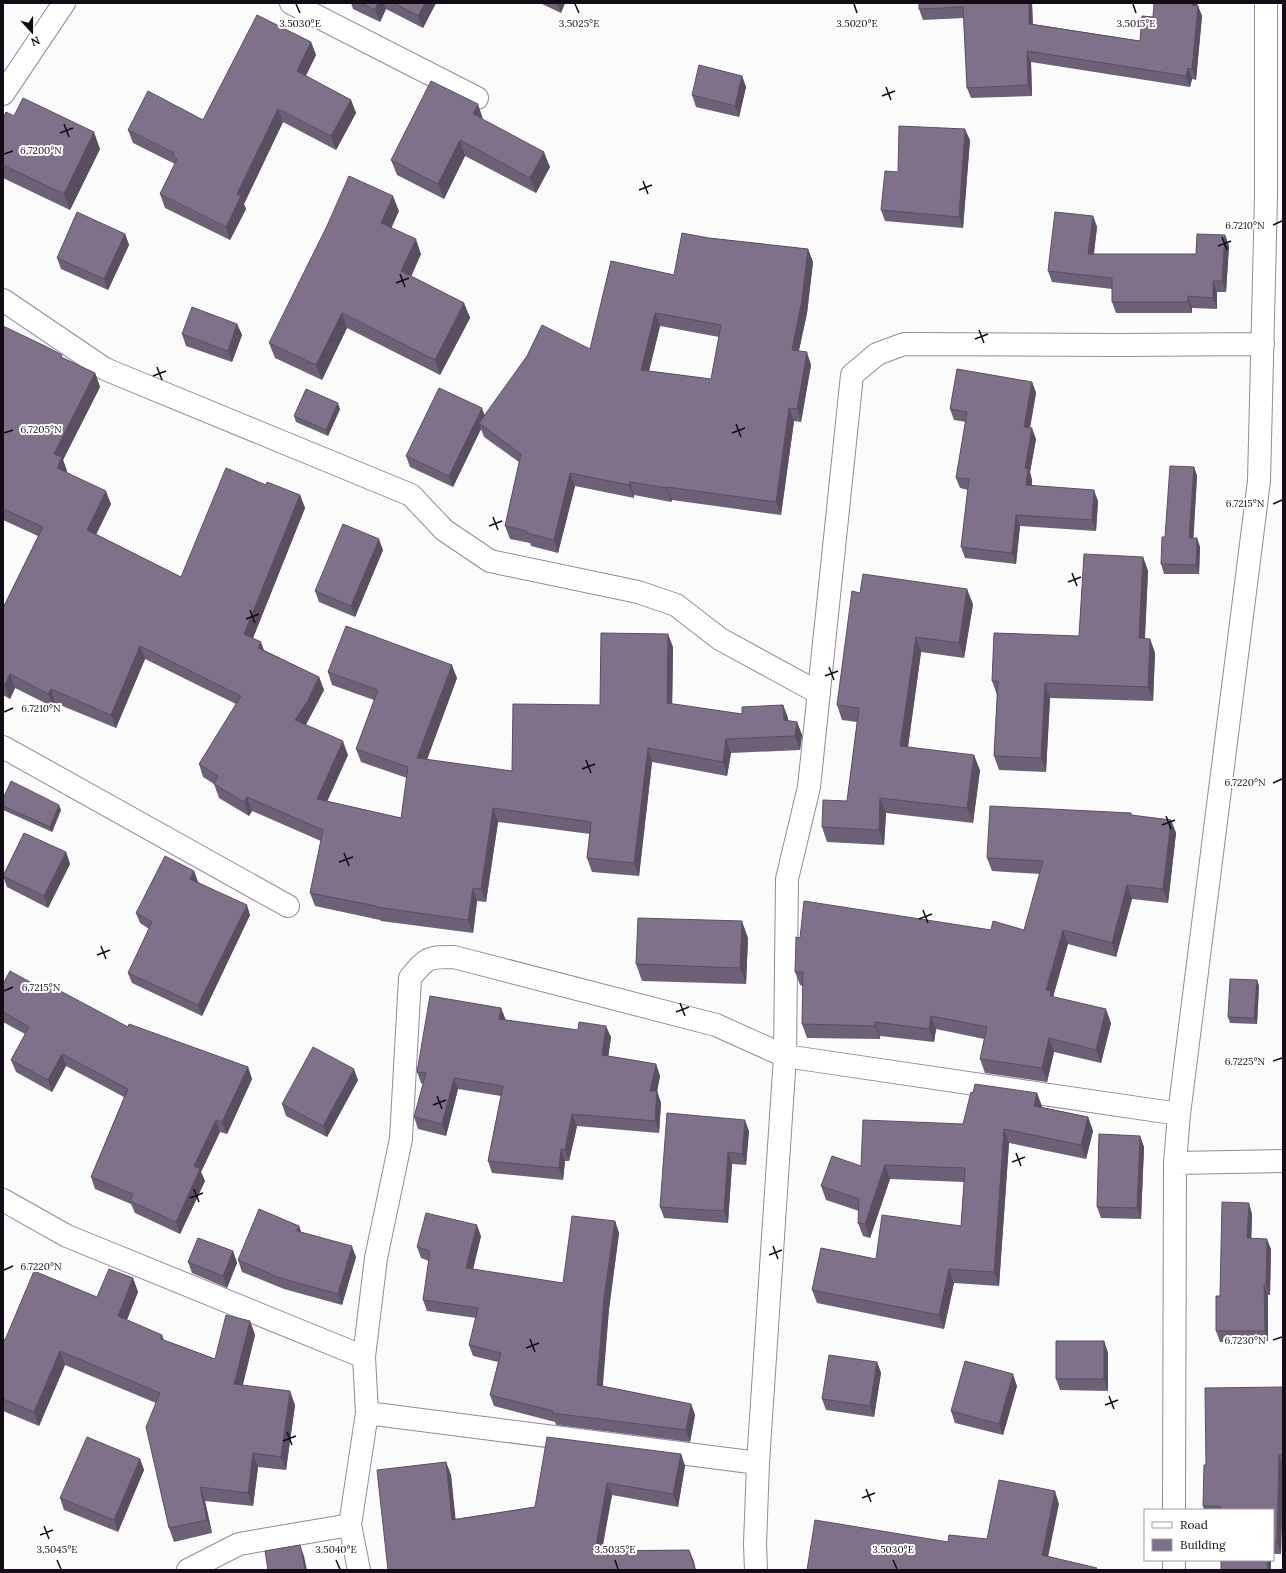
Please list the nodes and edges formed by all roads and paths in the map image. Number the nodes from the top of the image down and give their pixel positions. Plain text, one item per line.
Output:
1 (64, 3) edge
2 (291, 3) edge
3 (1272, 8) edge
4 (3, 94) edge
5 (477, 98) dead end
6 (3, 300) edge
7 (1263, 344) junction
8 (819, 693) junction
9 (3, 747) edge
10 (288, 906) dead end
11 (785, 1056) junction
12 (1179, 1114) junction
13 (1283, 1161) edge
14 (1176, 1163) junction
15 (3, 1200) edge
16 (364, 1357) junction
17 (367, 1413) junction
18 (758, 1463) junction
19 (1174, 1509) edge
20 (350, 1525) junction
21 (188, 1570) edge
22 (359, 1570) edge
23 (756, 1570) edge

1 - 4 street
2 - 5 street
3 - 7 street
6 - 8 street
7 - 8 street
7 - 12 street
8 - 11 street
9 - 10 street
11 - 12 street
11 - 16 street
11 - 18 street
12 - 14 street
13 - 14 street
14 - 19 street
15 - 16 street
16 - 17 street
17 - 18 street
17 - 20 street
18 - 23 street
20 - 21 street
20 - 22 street

